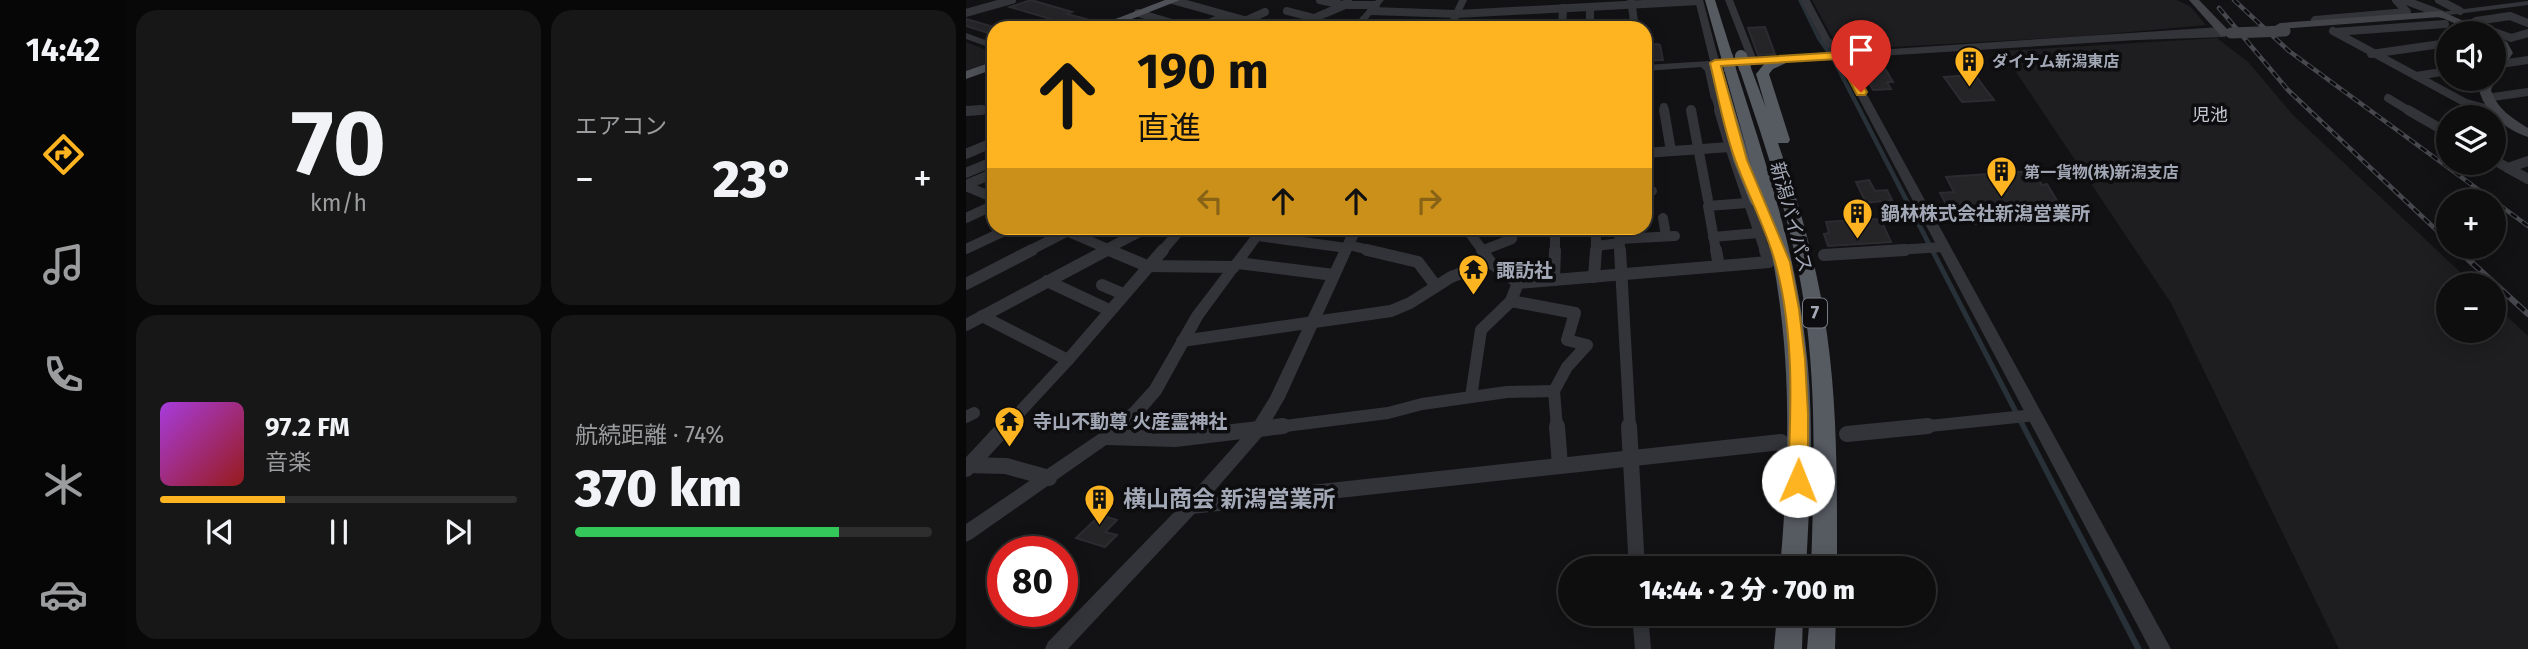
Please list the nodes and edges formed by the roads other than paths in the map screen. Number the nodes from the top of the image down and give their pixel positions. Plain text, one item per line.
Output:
1 (1021, 0) edge
2 (1174, 0) edge
3 (1320, 0) edge
4 (1463, 0) edge
5 (1487, 0) edge
6 (1517, 0) edge
7 (1699, 0) edge
8 (1710, 0) edge
9 (1722, 0) edge
10 (1728, 0) edge
11 (1805, 0) edge
12 (2194, 0) edge
13 (2396, 0) edge
14 (2404, 0) edge
15 (2439, 0) edge
16 (1012, 1) edge
17 (1673, 1) edge
18 (1631, 2) edge
19 (1346, 3) edge
20 (2528, 3) edge
21 (1553, 4) edge
22 (1588, 4) edge
23 (1375, 5) edge
24 (1563, 8) junction
25 (1287, 11) dead end
26 (1513, 11) junction
27 (1265, 12) dead end
28 (1483, 12) junction
29 (966, 13) edge
30 (1138, 13) junction
31 (1457, 14) junction
32 (1226, 16) junction
33 (2449, 17) junction
34 (1314, 18) junction
35 (1118, 21) edge
36 (1165, 21) edge
37 (1214, 21) edge
38 (1246, 21) joint
39 (1307, 21) edge
40 (1361, 21) edge
41 (1454, 21) edge
42 (1509, 21) edge
43 (1562, 21) edge
44 (1634, 21) edge
45 (2317, 21) dead end
46 (2458, 21) edge
47 (2528, 23) edge
48 (2226, 32) junction
49 (2528, 33) edge
50 (966, 36) edge
51 (2506, 37) edge
52 (2511, 38) junction
53 (987, 44) edge
54 (2528, 44) edge
55 (2436, 45) edge
56 (2371, 54) junction
57 (1844, 55) junction
58 (1784, 59) joint
59 (2527, 61) edge
60 (1734, 64) junction
61 (2506, 65) edge
62 (987, 68) edge
63 (1652, 68) edge
64 (2436, 73) edge
65 (966, 75) edge
66 (2415, 76) junction
67 (2485, 91) edge
68 (2528, 92) edge
69 (2388, 98) dead end
70 (2486, 98) junction
71 (1716, 99) joint
72 (966, 100) edge
73 (2474, 105) edge
74 (2492, 105) edge
75 (987, 107) edge
76 (1664, 107) dead end
77 (987, 109) edge
78 (966, 110) edge
79 (1691, 110) dead end
80 (2506, 117) edge
81 (2436, 126) edge
82 (2527, 132) edge
83 (987, 145) edge
84 (1730, 147) junction
85 (1698, 149) junction
86 (1671, 151) junction
87 (1652, 152) edge
88 (966, 154) edge
89 (2528, 160) edge
90 (987, 164) edge
91 (2508, 168) joint
92 (966, 173) edge
93 (987, 176) edge
94 (2528, 179) edge
95 (966, 186) edge
96 (987, 195) edge
97 (1708, 200) dead end
98 (1747, 203) junction
99 (987, 208) edge
100 (966, 218) edge
101 (1663, 218) dead end
102 (1758, 233) junction
103 (996, 235) edge
104 (1059, 235) edge
105 (1079, 235) edge
106 (1134, 235) edge
107 (1176, 235) edge
108 (1258, 235) edge
109 (1277, 235) edge
110 (1353, 235) edge
111 (1471, 235) edge
112 (1513, 235) edge
113 (1555, 235) edge
114 (1596, 235) edge
115 (1713, 236) junction
116 (1619, 237) edge
117 (1347, 247) junction
118 (1944, 247) junction
119 (966, 249) edge
120 (1107, 249) junction
121 (1596, 249) dead end
122 (1484, 250) junction
123 (1824, 255) dead end
124 (1490, 262) junction
125 (1236, 265) junction
126 (1719, 266) junction
127 (1147, 267) junction
128 (1334, 275) junction
129 (1621, 275) junction
130 (1594, 277) junction
131 (1554, 280) junction
132 (1046, 281) junction
133 (1518, 283) junction
134 (966, 284) edge
135 (1102, 285) dead end
136 (1436, 286) junction
137 (1123, 294) junction
138 (1511, 301) junction
139 (1109, 310) junction
140 (982, 316) junction
141 (1312, 323) junction
142 (966, 325) edge
143 (1182, 341) junction
144 (1068, 360) junction
145 (1554, 391) junction
146 (1471, 397) junction
147 (2035, 415) junction
148 (1258, 430) junction
149 (1847, 434) dead end
150 (1106, 438) junction
151 (1781, 442) dead end
152 (1631, 457) junction
153 (1560, 466) junction
154 (968, 467) edge
155 (1049, 478) junction
156 (1191, 506) junction
157 (966, 534) edge
158 (1636, 556) edge
159 (1794, 556) edge
160 (1824, 556) edge
161 (1641, 626) edge
162 (1789, 626) edge
163 (1822, 626) edge
164 (1055, 649) edge
165 (1643, 649) edge
166 (1788, 649) edge
167 (1821, 649) edge
168 (2161, 649) edge

1 - 16 street
2 - 30 main road
2 - 32 street
3 - 19 street
4 - 31 street
5 - 28 street
6 - 26 street
7 - 17 street
7 - 60 street
8 - 60 highway, 新潟バイパス / 7
9 - 60 highway, 新潟バイパス / 7
10 - 60 street
11 - 57 street
12 - 48 main road
13 - 45 street
14 - 33 street
15 - 33 street
16 - 29 street
17 - 18 street
18 - 22 street
18 - 44 street
19 - 23 street
19 - 34 street
20 - 33 street
21 - 24 street
21 - 26 street
22 - 24 street
23 - 31 street
23 - 40 street
24 - 43 street
25 - 34 street
26 - 28 street
26 - 42 street
27 - 38 street
28 - 31 street
30 - 35 main road
30 - 36 street
31 - 41 street
32 - 37 street
32 - 38 street
33 - 46 main road
33 - 48 main road, bridge
33 - 56 street
34 - 39 street
47 - 52 street
48 - 57 street
49 - 52 street
50 - 53 street
51 - 52 street
52 - 54 street
55 - 56 street
56 - 66 street
57 - 58 street
57 - 118 street
58 - 60 highway
59 - 61 street
60 - 63 street
60 - 71 street
60 - 159 highway, 新潟バイパス / 7
60 - 160 highway, 新潟バイパス / 7
62 - 65 main road
64 - 66 street
66 - 73 street
67 - 70 main road
68 - 70 street
69 - 81 street
70 - 74 main road
71 - 84 street
72 - 75 street
76 - 86 street
77 - 78 street
79 - 85 street
80 - 82 main road
83 - 88 street
84 - 85 street
84 - 98 street
85 - 86 street
85 - 97 street
86 - 87 street
89 - 91 street
90 - 92 street
91 - 94 street
93 - 95 street
95 - 96 street
98 - 102 street
98 - 115 street
99 - 100 street
101 - 116 street
102 - 115 street
102 - 126 street
103 - 119 street
104 - 134 street
105 - 120 street
106 - 120 street
107 - 127 street
108 - 125 street
109 - 117 street
110 - 117 street
111 - 122 street
112 - 122 street
113 - 131 street
114 - 116 street
115 - 126 street
116 - 129 street
117 - 128 street
117 - 136 street
118 - 123 street
118 - 147 street
120 - 127 street
120 - 132 street
121 - 130 street
122 - 124 street
124 - 133 street
124 - 136 street
125 - 127 street
125 - 128 street
125 - 143 street
126 - 129 street
127 - 137 street
128 - 141 street
129 - 130 street
129 - 152 street
130 - 131 street
131 - 133 street
132 - 139 street
132 - 140 street
133 - 138 street
135 - 137 street
136 - 141 street
137 - 139 street
138 - 145 street
138 - 146 street
139 - 144 street
140 - 142 street
140 - 144 street
141 - 143 street
141 - 148 street
143 - 150 street
144 - 154 street
145 - 146 street
145 - 153 street
146 - 148 street
147 - 149 street
147 - 168 street
148 - 150 street
148 - 156 street
150 - 155 street
151 - 152 street
152 - 153 street
152 - 158 street
153 - 156 street
154 - 155 street
155 - 157 street
156 - 164 street
161 - 165 street
162 - 166 highway
163 - 167 highway

